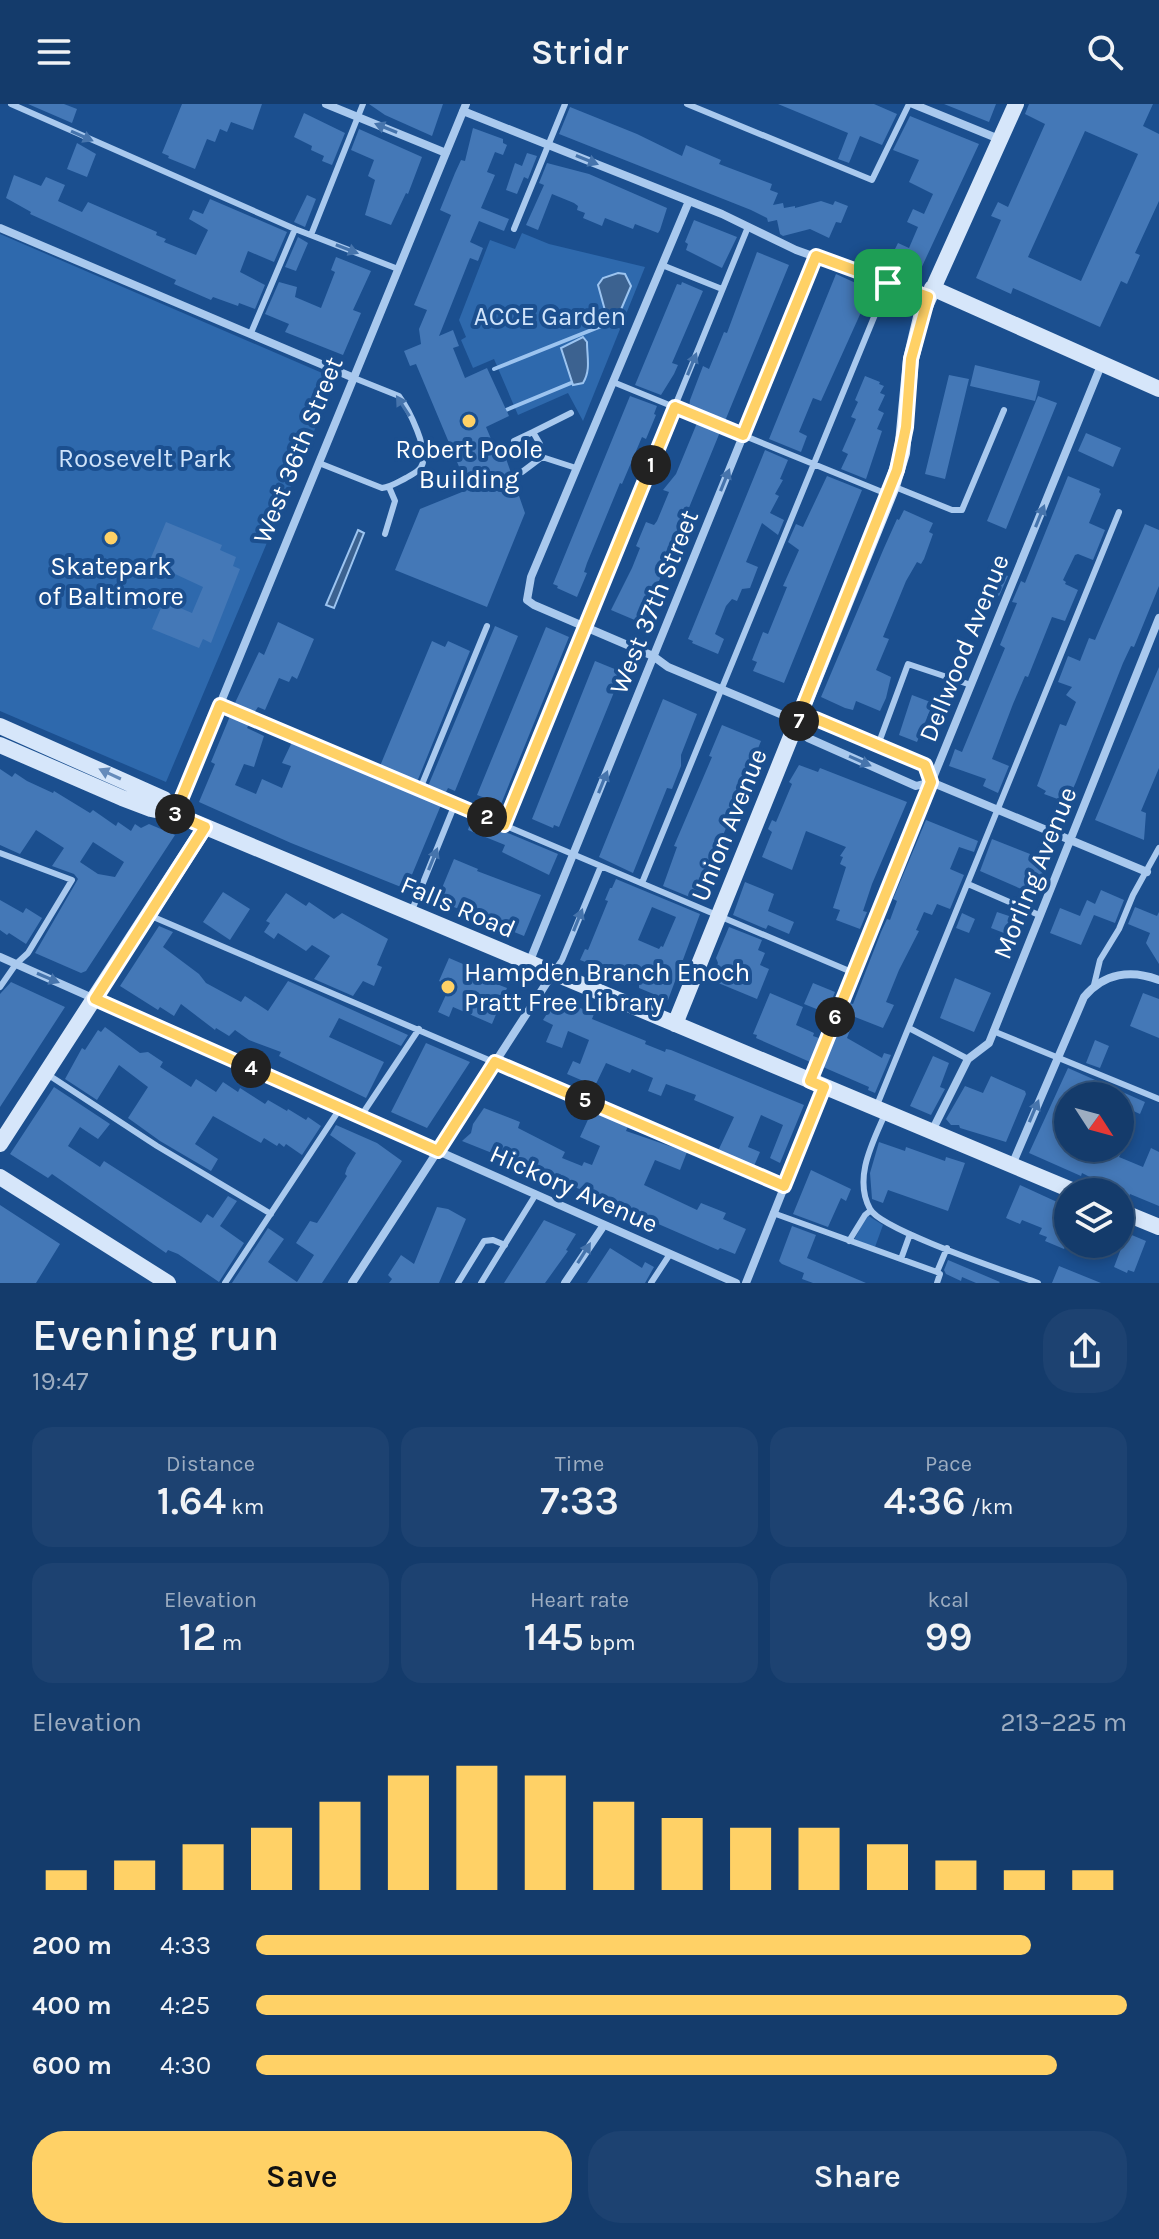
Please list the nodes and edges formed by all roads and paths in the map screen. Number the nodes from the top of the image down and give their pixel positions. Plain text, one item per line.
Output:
1 (11, 104) edge
2 (326, 104) edge
3 (363, 104) edge
4 (565, 104) edge
5 (687, 104) edge
6 (911, 104) edge
7 (1016, 104) edge
8 (464, 108) edge
9 (358, 117) junction
10 (999, 139) junction
11 (549, 145) junction
12 (446, 153) junction
13 (689, 201) junction
14 (748, 227) junction
15 (0, 228) edge
16 (295, 229) junction
17 (514, 229) dead end
18 (311, 235) junction
19 (816, 256) junction
20 (662, 265) junction
21 (398, 269) junction
22 (888, 283) junction
23 (722, 289) junction
24 (930, 292) junction
25 (251, 333) junction
26 (1102, 363) junction
27 (354, 378) junction
28 (613, 382) junction
29 (1159, 389) edge
30 (675, 407) junction
31 (1004, 410) dead end
32 (571, 413) dead end
33 (533, 432) junction
34 (743, 435) junction
35 (514, 441) dead end
36 (542, 457) junction
37 (319, 463) junction
38 (814, 465) junction
39 (576, 468) junction
40 (522, 472) dead end
41 (389, 487) junction
42 (890, 490) junction
43 (1119, 512) dead end
44 (385, 534) dead end
45 (1159, 618) edge
46 (487, 626) dead end
47 (585, 627) junction
48 (653, 656) junction
49 (971, 685) junction
50 (723, 691) junction
51 (220, 705) junction
52 (797, 721) junction
53 (0, 726) edge
54 (0, 745) edge
55 (878, 745) junction
56 (931, 782) junction
57 (420, 789) junction
58 (455, 804) junction
59 (1000, 810) junction
60 (175, 814) junction
61 (504, 825) junction
62 (205, 827) junction
63 (1069, 841) junction
64 (1159, 848) edge
65 (0, 853) edge
66 (574, 854) junction
67 (601, 866) junction
68 (1147, 872) junction
69 (642, 883) junction
70 (968, 884) junction
71 (411, 913) junction
72 (149, 915) junction
73 (1039, 915) junction
74 (719, 916) junction
75 (0, 957) edge
76 (529, 963) junction
77 (16, 964) junction
78 (553, 973) junction
79 (854, 973) junction
80 (1159, 980) edge
81 (1094, 985) junction
82 (0, 987) edge
83 (95, 999) junction
84 (675, 1024) junction
85 (909, 1028) junction
86 (419, 1029) junction
87 (993, 1031) junction
88 (1057, 1057) junction
89 (968, 1059) junction
90 (495, 1062) junction
91 (47, 1074) junction
92 (817, 1084) junction
93 (1159, 1099) edge
94 (341, 1107) junction
95 (881, 1111) junction
96 (361, 1116) junction
97 (931, 1132) junction
98 (0, 1144) edge
99 (438, 1151) junction
100 (1012, 1165) junction
101 (0, 1177) edge
102 (1054, 1183) edge
103 (784, 1186) junction
104 (536, 1194) junction
105 (870, 1211) junction
106 (773, 1213) junction
107 (271, 1214) junction
108 (1134, 1217) edge
109 (604, 1225) junction
110 (1159, 1227) edge
111 (910, 1234) junction
112 (849, 1241) junction
113 (505, 1245) junction
114 (947, 1248) junction
115 (670, 1254) junction
116 (901, 1259) junction
117 (938, 1273) junction
118 (168, 1283) edge
119 (225, 1283) edge
120 (352, 1283) edge
121 (458, 1283) edge
122 (481, 1283) edge
123 (565, 1283) edge
124 (651, 1283) edge
125 (736, 1283) edge
126 (746, 1283) edge
127 (937, 1283) edge
128 (1038, 1283) edge

1 -> 16 lane
2 - 9 street
3 - 9 lane
4 - 11 lane
5 - 6 lane
6 - 10 street
7 - 10 street, Union Avenue
8 - 11 street
8 - 12 street, West 36th Street
12 -> 9 street
9 - 18 lane
10 - 24 street, Union Avenue
11 -> 13 street
11 - 17 lane
12 - 21 street, West 36th Street
13 - 14 street
13 - 20 street
14 - 19 street
14 - 23 lane
15 - 25 street
16 - 18 lane
16 - 25 lane
18 -> 21 lane
19 - 22 street
19 - 34 street, West 37th Street
20 - 23 lane
20 - 28 street
21 - 27 street, West 36th Street
22 - 24 street
22 - 38 lane
30 -> 23 lane
24 - 26 street
24 - 42 street, Union Avenue
25 - 27 street
26 - 29 street
49 -> 26 street, Dellwood Avenue
27 - 37 street, West 36th Street
41 -> 27 lane
28 - 30 lane
28 - 39 street
30 - 34 lane
30 - 47 lane
31 - 42 lane
32 - 33 lane
33 - 35 lane
33 - 36 lane
34 - 38 lane
48 -> 34 street, West 37th Street
36 - 39 lane
36 - 40 lane
37 - 41 lane
37 - 51 street, West 36th Street
38 - 42 lane
38 - 50 lane
39 - 47 street
41 - 44 lane
42 - 52 street, Union Avenue
43 - 59 lane
45 - 63 street, Morling Avenue
46 - 57 lane
47 - 48 street
47 - 61 lane
48 - 50 street
66 -> 48 street, West 37th Street
49 - 55 lane
49 - 56 street, Dellwood Avenue
50 - 52 street
50 - 69 lane
51 - 57 lane
51 - 60 street, West 36th Street
52 - 55 street
52 -> 56 street
52 - 74 street, Union Avenue
60 -> 53 street, Falls Road
54 - 60 street, Falls Road
55 - 56 street
56 - 59 street
56 - 79 street, Dellwood Avenue
57 - 58 lane
58 - 61 lane
71 -> 58 lane
59 - 63 street
59 - 70 lane
60 - 62 street, Falls Road
61 - 66 lane
62 - 71 street, Falls Road
62 - 72 street
63 - 68 street
63 - 73 street, Morling Avenue
64 - 68 lane
65 - 77 lane
66 - 67 lane
66 - 76 street, West 37th Street
67 - 69 lane
78 -> 67 lane
68 - 81 lane
69 - 74 lane
70 - 73 lane
70 - 85 lane
71 - 76 street, Falls Road
72 - 83 street
72 - 86 lane
73 - 87 street, Morling Avenue
74 - 79 lane
74 - 84 street, Union Avenue
75 - 77 street, Hickory Avenue
76 - 78 street, Falls Road
77 - 82 lane
77 -> 83 street, Hickory Avenue
78 - 84 street, Falls Road
78 - 90 street
79 - 92 street, Dellwood Avenue
80 - 81 street
81 - 88 street
83 - 91 street
83 - 94 street, Hickory Avenue
84 - 92 street, Falls Road
85 - 89 lane
85 - 95 lane
86 - 90 lane
86 - 96 lane
87 - 88 lane
87 - 89 street, Morling Avenue
88 - 93 lane
100 -> 88 street
89 - 97 street, Morling Avenue
90 - 99 street
90 - 103 lane
91 - 98 street
91 - 107 lane
92 - 95 street, Falls Road
92 - 103 street, Dellwood Avenue
94 - 96 street, Hickory Avenue
94 - 107 lane
95 - 97 street, Falls Road
95 - 105 lane
96 - 99 street, Hickory Avenue
97 - 100 street, Falls Road
99 - 104 street, Hickory Avenue
99 - 120 street
100 - 102 street, Falls Road
101 - 118 street
103 - 106 street, Dellwood Avenue
104 - 109 street, Hickory Avenue
104 - 113 lane
105 - 111 lane
105 - 112 lane
106 - 112 lane
106 - 126 street, Dellwood Avenue
107 - 119 lane
108 - 110 street
109 - 115 street, Hickory Avenue
123 -> 109 street
111 - 114 lane
111 - 116 lane
112 - 116 lane
113 - 121 lane
113 - 122 lane
114 - 117 lane
114 - 128 lane
115 - 124 lane
115 - 125 street, Hickory Avenue
116 - 117 lane
117 - 127 lane

